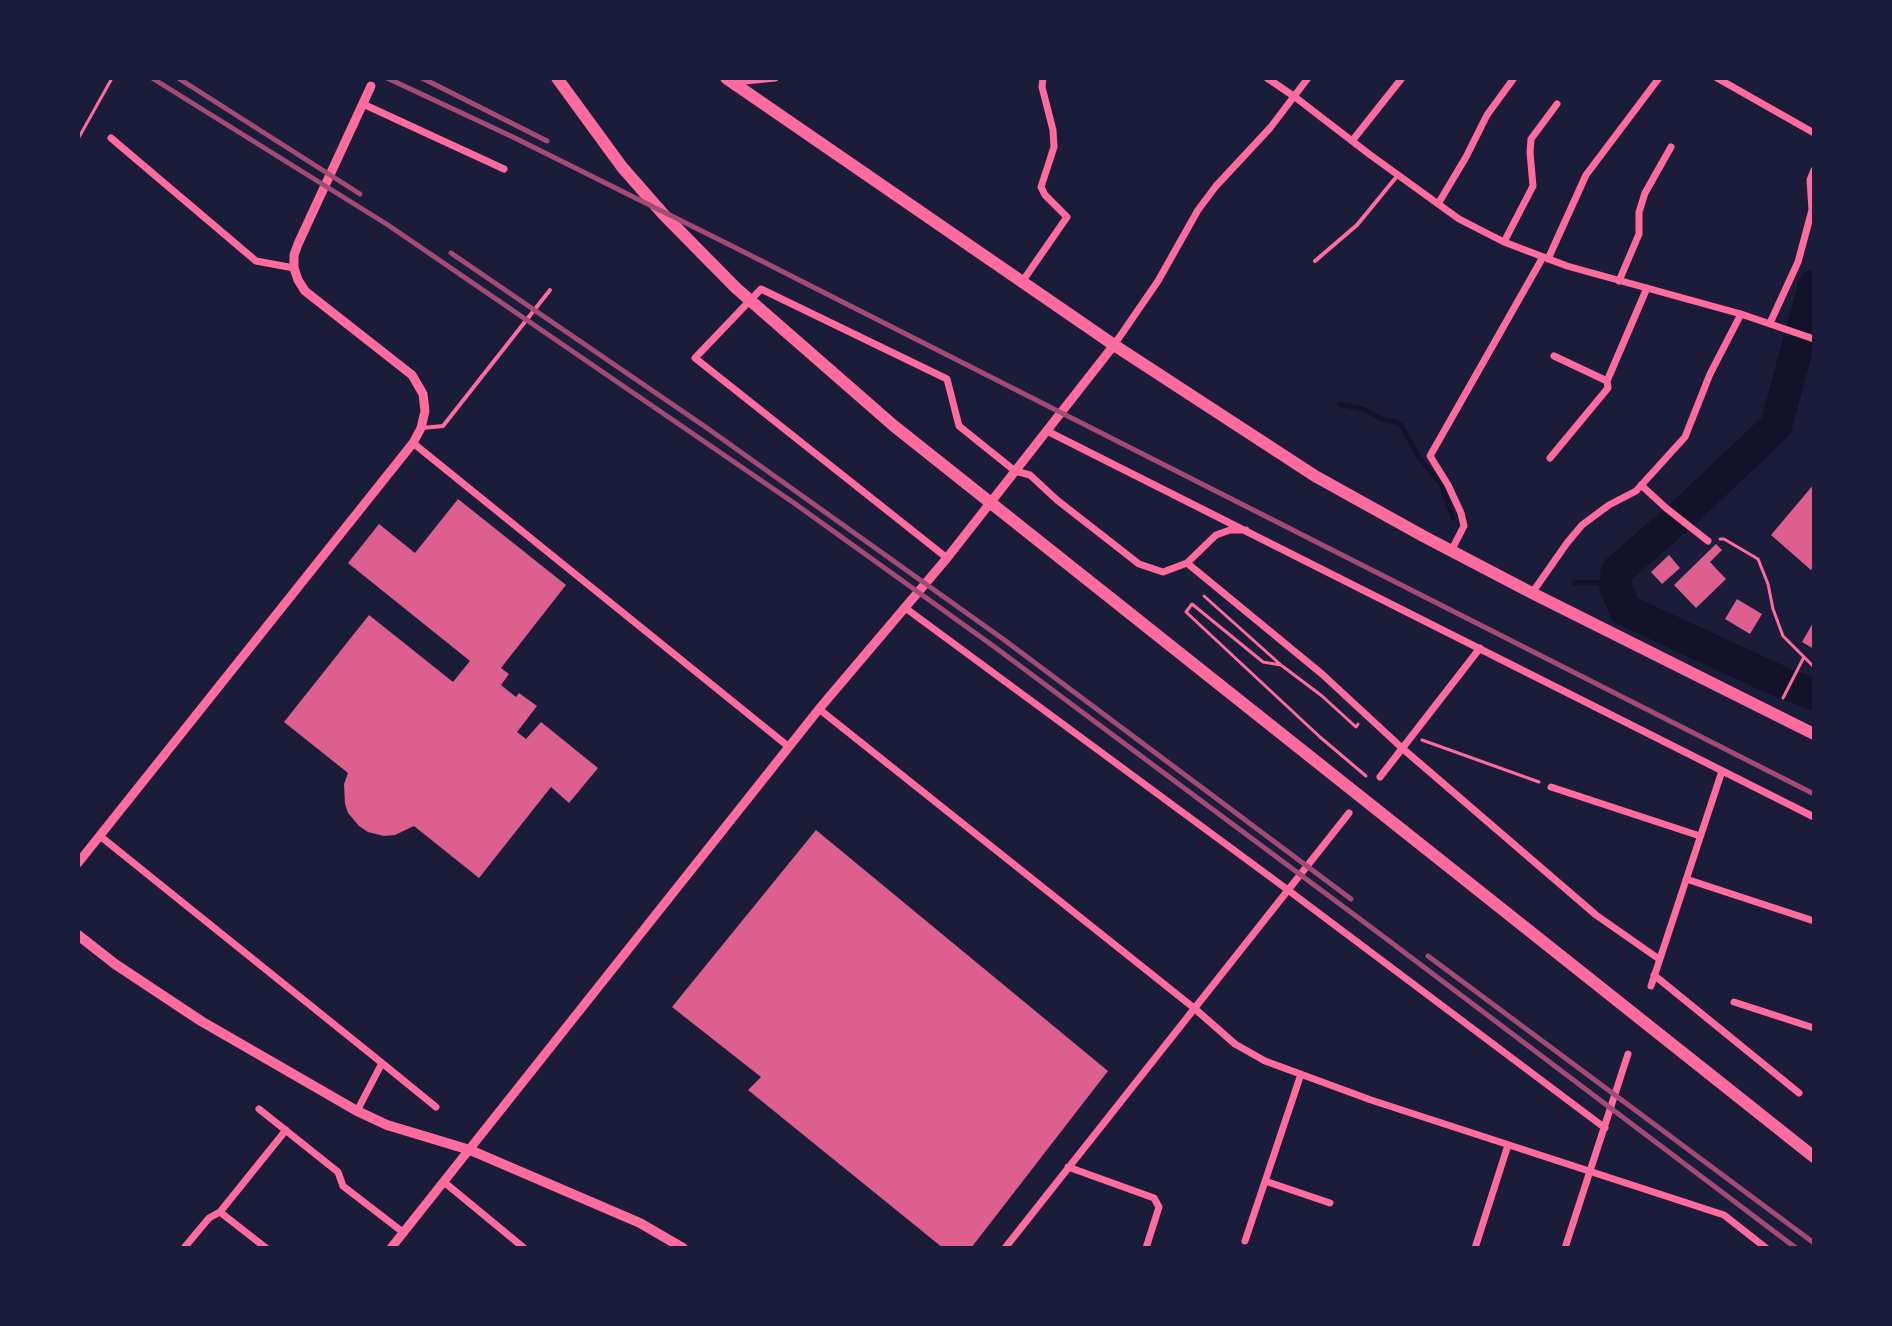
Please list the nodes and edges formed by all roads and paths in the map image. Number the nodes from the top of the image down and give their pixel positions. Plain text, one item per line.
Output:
1 (557, 78) edge
2 (775, 78) edge
3 (1043, 78) edge
4 (1267, 78) edge
5 (1308, 78) edge
6 (1402, 78) edge
7 (1514, 78) edge
8 (1659, 78) edge
9 (1717, 78) edge
10 (111, 80) dead end
11 (730, 80) edge
12 (371, 86) dead end
13 (1295, 97) junction
14 (363, 104) junction
15 (1557, 104) dead end
16 (1814, 133) edge
17 (111, 138) dead end
18 (78, 139) edge
19 (1352, 141) junction
20 (1671, 147) dead end
21 (504, 169) dead end
22 (1814, 170) edge
23 (1398, 175) junction
24 (1438, 204) junction
25 (1504, 242) junction
26 (1546, 258) junction
27 (1315, 261) dead end
28 (294, 268) junction
29 (1619, 281) junction
30 (1022, 282) junction
31 (1647, 288) junction
32 (550, 290) dead end
33 (1741, 314) junction
34 (1770, 323) junction
35 (1814, 339) edge
36 (1114, 345) junction
37 (1554, 356) dead end
38 (1607, 381) junction
39 (421, 428) junction
40 (1047, 431) junction
41 (413, 443) junction
42 (1550, 458) dead end
43 (1015, 471) junction
44 (1641, 485) junction
45 (1246, 530) junction
46 (1708, 541) joint
47 (1451, 551) junction
48 (947, 558) junction
49 (1187, 563) junction
50 (1195, 588) dead end
51 (1532, 593) junction
52 (904, 607) junction
53 (1480, 648) junction
54 (1804, 657) junction
55 (1281, 665) junction
56 (1814, 667) edge
57 (1783, 698) dead end
58 (819, 709) junction
59 (1367, 715) junction
60 (1814, 734) edge
61 (1411, 736) junction
62 (789, 747) junction
63 (1402, 748) junction
64 (1722, 771) junction
65 (1380, 777) dead end
66 (1370, 779) dead end
67 (1551, 787) joint
68 (1349, 813) dead end
69 (1814, 817) edge
70 (100, 836) junction
71 (1700, 836) junction
72 (78, 863) edge
73 (1686, 879) junction
74 (1288, 890) junction
75 (1814, 921) edge
76 (78, 935) edge
77 (1659, 959) junction
78 (1654, 975) junction
79 (1651, 986) dead end
80 (1734, 1002) dead end
81 (1194, 1008) junction
82 (1814, 1028) edge
83 (1628, 1054) dead end
84 (382, 1063) junction
85 (1301, 1074) junction
86 (1799, 1093) dead end
87 (436, 1107) dead end
88 (259, 1109) dead end
89 (357, 1111) junction
90 (1605, 1128) junction
91 (286, 1130) junction
92 (1508, 1145) junction
93 (470, 1150) junction
94 (1814, 1157) edge
95 (1068, 1167) junction
96 (1591, 1172) junction
97 (1265, 1181) junction
98 (444, 1182) junction
99 (1330, 1203) dead end
100 (220, 1212) junction
101 (404, 1233) junction
102 (1245, 1241) dead end
103 (184, 1248) edge
104 (266, 1248) edge
105 (391, 1248) edge
106 (524, 1248) edge
107 (683, 1248) edge
108 (1005, 1248) edge
109 (1146, 1248) edge
110 (1475, 1248) edge
111 (1565, 1248) edge
112 (1766, 1248) edge

1 - 94 highway
2 - 11 street
3 - 30 street
4 - 13 street
5 - 13 street
6 - 19 street
7 - 24 street
8 - 26 street
9 - 16 street
10 - 18 path
11 - 30 highway
12 - 14 street
13 - 19 street
13 - 36 street
14 - 21 street
14 - 28 street
15 - 25 street
17 - 28 street
19 - 23 street
20 - 29 street
22 - 34 street
23 - 24 street
23 - 27 lane
24 - 25 street
25 - 26 street
26 - 29 street
26 - 47 street
28 - 39 street
29 - 31 street
30 - 36 highway
31 - 33 street
31 - 38 street
32 - 39 lane
33 - 34 street
33 - 44 street
34 - 35 street
36 - 40 street
36 - 47 highway
37 - 38 street
38 - 42 street
39 - 41 street
40 - 43 street
40 - 45 street
41 - 62 street
41 - 70 street
43 - 48 street
43 - 48 street
43 - 49 street
44 - 46 street
44 - 51 street
45 - 49 street
45 - 53 street
46 - 54 path
47 - 51 highway
48 - 52 street
49 - 59 street
50 - 55 path
51 - 60 highway
52 - 58 street
52 - 74 street
53 - 61 street
53 - 64 street
54 - 56 path
54 - 57 path
55 - 59 path
55 - 66 path
58 - 62 street
58 - 81 street
59 - 63 street
61 - 63 street
61 - 67 path
62 - 93 street
63 - 65 street
63 - 77 street
64 - 69 street
64 - 71 street
67 - 71 street
68 - 74 street
70 - 72 street
70 - 84 street
71 - 73 street
73 - 75 street
73 - 77 street
74 - 81 street
74 - 90 street
76 - 89 main road
77 - 78 street
78 - 79 street
78 - 86 street
80 - 82 street
81 - 85 street
81 - 95 street
83 - 90 street
84 - 87 street
84 - 89 street
85 - 92 street
85 - 97 street
88 - 91 street
89 - 93 main road
90 - 96 street
91 - 100 street
91 - 101 street
92 - 96 street
92 - 110 street
93 - 98 street
93 - 107 main road
95 - 108 street
95 - 109 street
96 - 111 street
96 - 112 street
97 - 99 street
97 - 102 street
98 - 101 street
98 - 106 street
100 - 103 street
100 - 104 street
101 - 105 street

